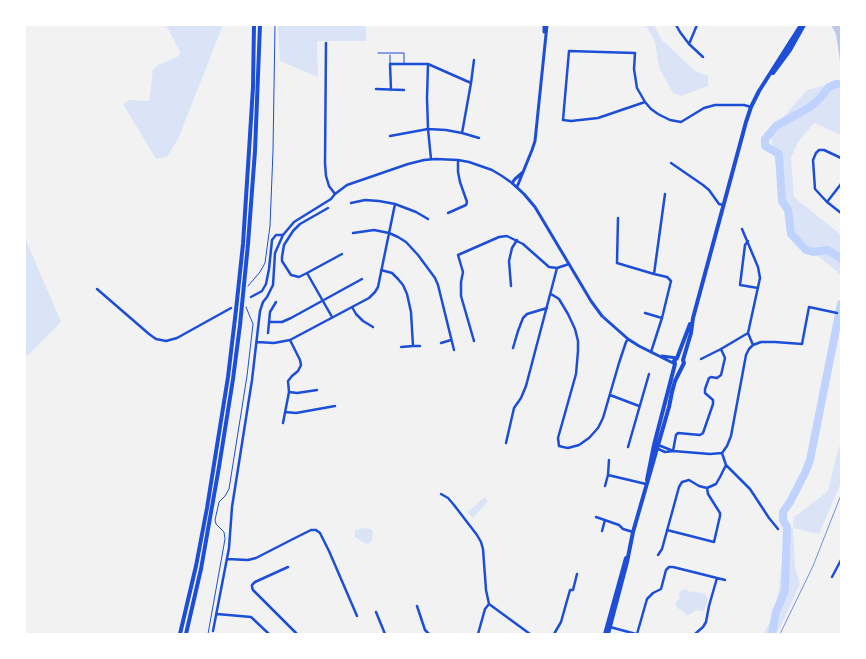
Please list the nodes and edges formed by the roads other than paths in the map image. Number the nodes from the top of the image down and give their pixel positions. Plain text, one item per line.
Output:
1 (254, 25) edge
2 (260, 25) edge
3 (546, 25) edge
4 (676, 25) edge
5 (698, 25) edge
6 (803, 25) edge
7 (326, 43) dead end
8 (689, 44) junction
9 (378, 53) dead end
10 (390, 53) junction
11 (703, 57) dead end
12 (474, 60) dead end
13 (390, 64) junction
14 (404, 64) junction
15 (428, 64) junction
16 (471, 84) junction
17 (376, 89) dead end
18 (391, 90) junction
19 (404, 90) dead end
20 (645, 102) junction
21 (751, 107) junction
22 (428, 129) junction
23 (462, 133) junction
24 (390, 136) dead end
25 (479, 138) dead end
26 (841, 158) edge
27 (431, 159) junction
28 (458, 160) junction
29 (670, 163) dead end
30 (523, 172) junction
31 (512, 183) junction
32 (841, 184) edge
33 (517, 187) junction
34 (335, 194) junction
35 (665, 194) dead end
36 (827, 202) junction
37 (351, 203) dead end
38 (395, 204) junction
39 (723, 205) junction
40 (328, 208) dead end
41 (448, 213) dead end
42 (841, 213) edge
43 (618, 218) dead end
44 (428, 219) dead end
45 (742, 229) dead end
46 (353, 233) dead end
47 (388, 233) junction
48 (283, 235) junction
49 (517, 240) junction
50 (748, 241) junction
51 (342, 254) dead end
52 (569, 264) junction
53 (556, 268) junction
54 (381, 270) junction
55 (307, 273) junction
56 (654, 274) junction
57 (362, 279) dead end
58 (511, 286) dead end
59 (758, 288) junction
60 (97, 289) dead end
61 (550, 294) junction
62 (251, 297) dead end
63 (323, 300) junction
64 (276, 302) dead end
65 (352, 307) junction
66 (232, 308) dead end
67 (546, 308) junction
68 (645, 313) dead end
69 (837, 313) dead end
70 (332, 318) junction
71 (662, 318) junction
72 (693, 318) junction
73 (270, 322) junction
74 (373, 327) dead end
75 (268, 333) dead end
76 (748, 333) junction
77 (628, 339) junction
78 (290, 340) junction
79 (451, 340) junction
80 (474, 341) dead end
81 (256, 342) junction
82 (442, 343) dead end
83 (753, 345) junction
84 (413, 346) junction
85 (420, 346) dead end
86 (400, 347) dead end
87 (514, 348) dead end
88 (721, 349) junction
89 (454, 350) dead end
90 (651, 352) junction
91 (660, 356) junction
92 (677, 358) junction
93 (701, 359) dead end
94 (683, 360) junction
95 (675, 364) junction
96 (682, 366) junction
97 (649, 374) dead end
98 (317, 390) dead end
99 (289, 392) junction
100 (610, 395) junction
101 (335, 406) dead end
102 (639, 406) junction
103 (285, 412) junction
104 (283, 423) dead end
105 (506, 443) dead end
106 (657, 446) junction
107 (628, 447) dead end
108 (673, 451) junction
109 (722, 453) junction
110 (609, 460) dead end
111 (726, 465) junction
112 (608, 474) junction
113 (646, 484) junction
114 (605, 486) dead end
115 (707, 488) junction
116 (441, 494) dead end
117 (596, 517) dead end
118 (605, 520) junction
119 (778, 529) dead end
120 (667, 530) junction
121 (602, 531) dead end
122 (633, 532) junction
123 (630, 544) junction
124 (658, 555) dead end
125 (227, 559) junction
126 (841, 560) edge
127 (288, 567) dead end
128 (577, 574) dead end
129 (832, 577) dead end
130 (717, 578) junction
131 (725, 580) dead end
132 (489, 604) junction
133 (417, 606) dead end
134 (376, 612) dead end
135 (217, 614) junction
136 (357, 616) dead end
137 (610, 627) junction
138 (622, 630) junction
139 (213, 631) dead end
140 (180, 634) edge
141 (186, 634) edge
142 (269, 634) edge
143 (297, 634) edge
144 (385, 634) edge
145 (429, 634) edge
146 (478, 634) edge
147 (530, 634) edge
148 (554, 634) edge
149 (606, 634) edge
150 (620, 634) edge
151 (637, 634) edge
152 (695, 634) edge

1 - 140 main road
2 - 141 main road
3 - 30 street
4 - 8 street
5 - 8 street
6 - 21 main road
7 - 34 street
8 - 11 street
9 - 10 lane
10 - 13 lane
10 - 14 lane
12 - 16 street
13 - 14 street
13 - 18 street
14 - 15 street
15 - 16 street
15 - 22 street
16 - 23 street
17 - 18 street
18 - 19 street
20 - 20 street
20 - 21 street
21 - 39 main road
22 - 23 street
22 - 24 street
22 - 27 street
23 - 25 street
26 - 36 street
27 - 28 street
27 - 34 street
28 - 31 street
28 - 41 street
29 - 39 street
30 - 31 street
30 - 33 street
31 - 33 street
32 - 36 street
33 - 52 street
34 - 48 street
35 - 56 street
36 - 42 street
37 - 38 street
38 - 44 street
38 - 47 street
39 - 72 main road
40 - 55 street
43 - 56 street
45 - 50 street
46 - 47 street
47 - 54 street
47 - 79 street
48 - 62 street
48 - 81 street
49 - 53 street
49 - 58 street
49 - 80 street
50 - 59 street
50 - 59 street
51 - 55 street
52 - 53 street
52 - 77 street
53 - 61 street
54 - 65 street
54 - 84 street
55 - 63 street
56 - 71 street
57 - 63 street
59 - 76 street
60 - 66 street
61 - 67 street
61 - 100 street
63 - 70 street
63 - 73 street
64 - 73 street
65 - 70 street
65 - 74 street
67 - 87 street
67 - 105 street
68 - 71 street
69 - 83 street
70 - 78 street
71 - 90 street
72 - 92 main road
72 - 94 main road
73 - 75 street
76 - 83 street
76 - 88 street
77 - 90 street
77 - 100 street
78 - 81 street
78 - 99 street
79 - 82 street
79 - 89 street
81 - 125 street
83 - 109 street
84 - 85 street
84 - 86 street
88 - 93 street
88 - 108 street
90 - 91 street
91 - 92 street
91 - 95 street
92 - 94 main road
92 - 95 main road
94 - 96 main road
95 - 96 main road
95 - 106 main road
96 - 106 main road
97 - 102 street
98 - 99 street
99 - 103 street
100 - 102 street
101 - 103 street
102 - 107 street
103 - 104 street
106 - 108 street
106 - 113 main road
108 - 109 street
109 - 111 street
110 - 112 street
111 - 115 street
111 - 119 street
112 - 113 street
112 - 114 street
113 - 122 main road
115 - 120 street
115 - 120 street
116 - 132 street
117 - 118 street
118 - 121 street
118 - 122 street
120 - 124 street
122 - 123 main road
123 - 137 main road
123 - 149 main road
125 - 135 street
125 - 136 street
126 - 129 street
127 - 143 street
128 - 148 street
130 - 131 street
130 - 151 street
130 - 152 street
132 - 146 street
132 - 147 street
133 - 145 street
134 - 144 street
135 - 139 street
135 - 142 street
137 - 138 street
137 - 149 main road
138 - 150 street
138 - 151 street

